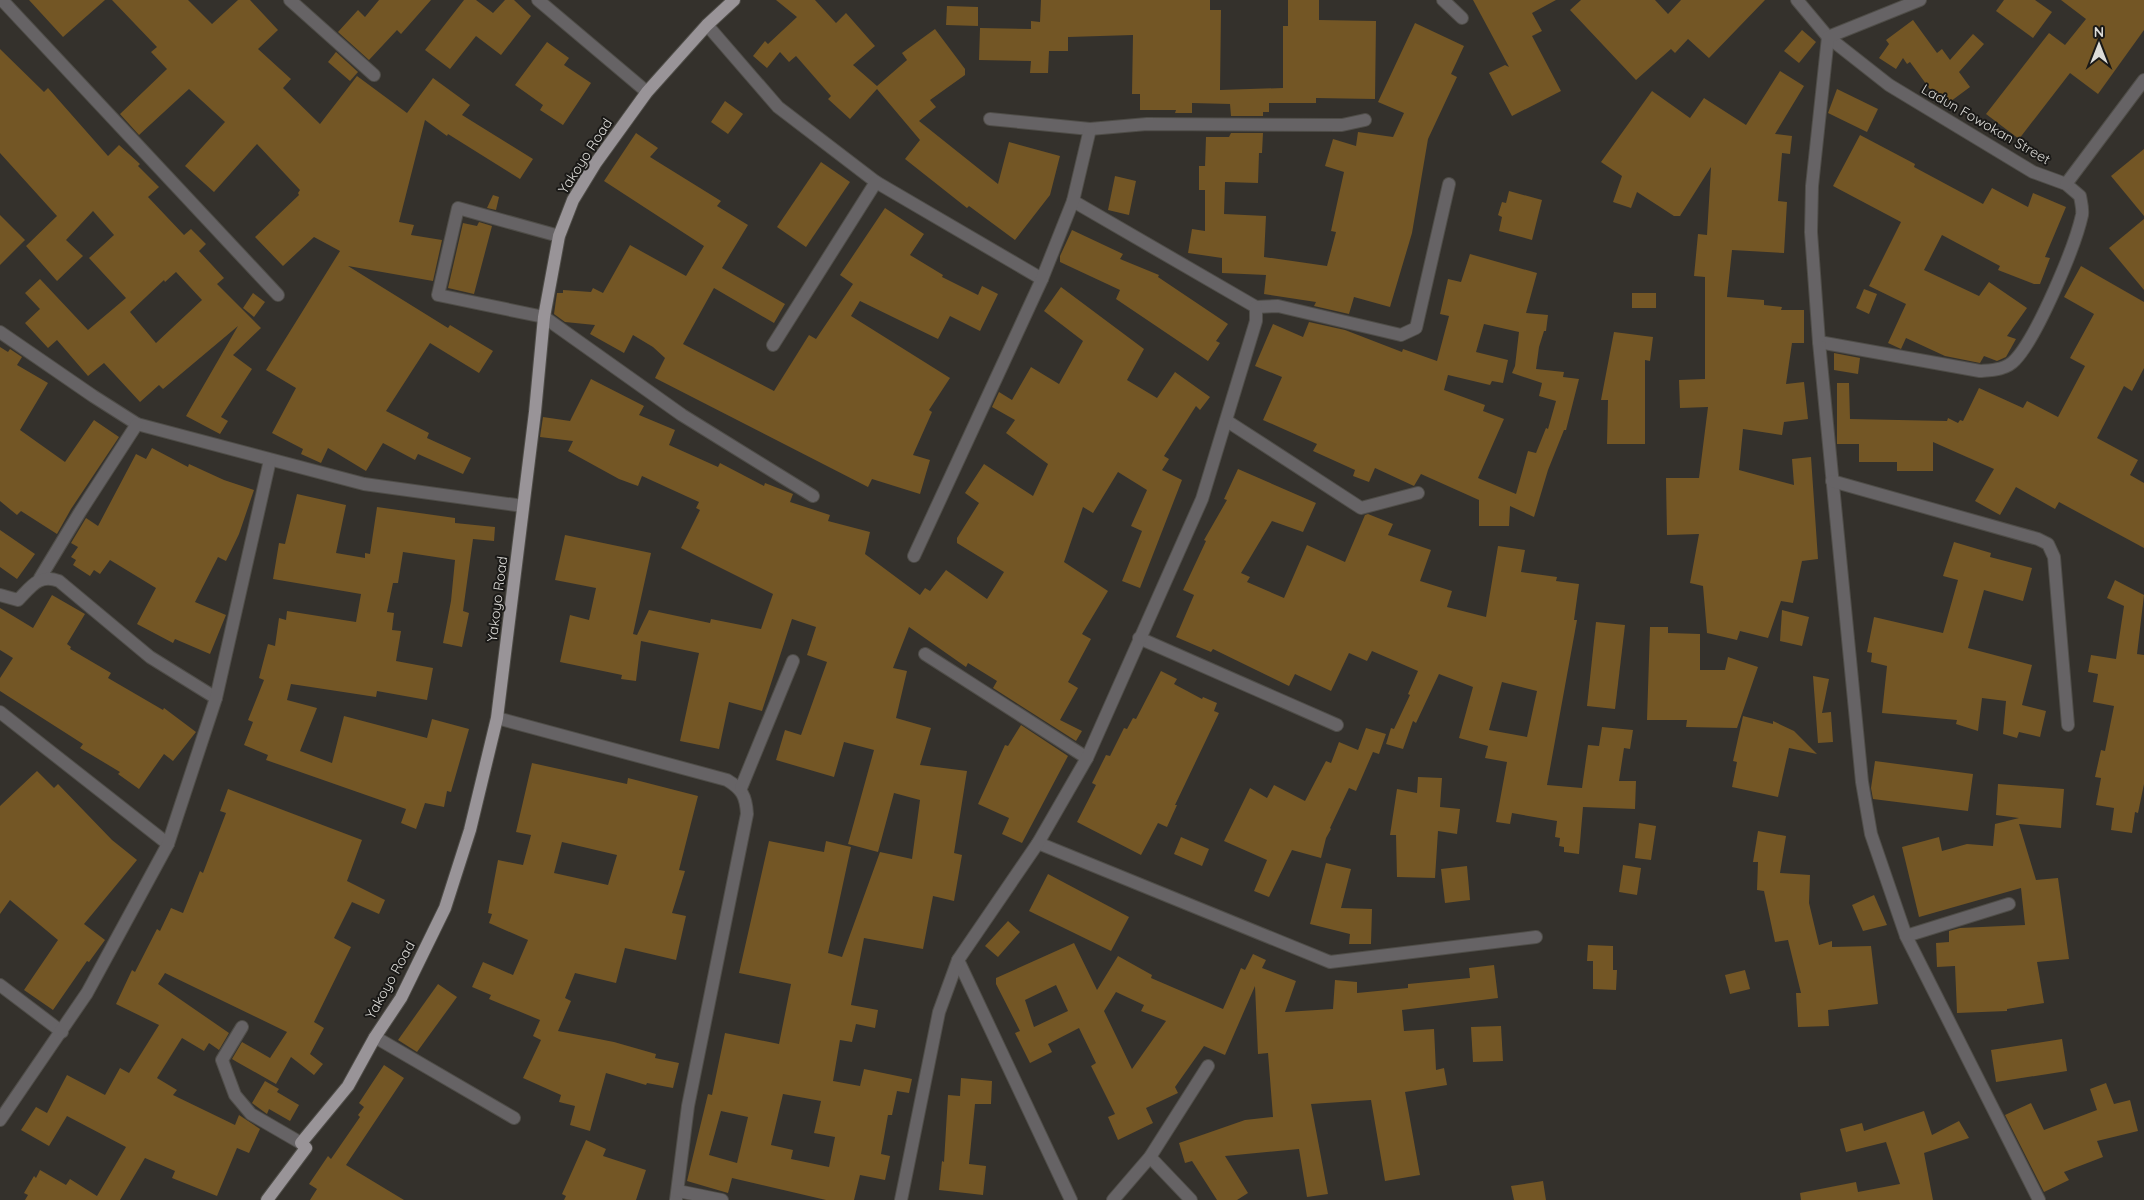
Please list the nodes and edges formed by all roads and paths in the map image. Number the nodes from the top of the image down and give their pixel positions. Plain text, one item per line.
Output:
1 (2, 0) edge
2 (290, 0) edge
3 (538, 0) edge
4 (734, 0) edge
5 (1443, 0) edge
6 (1797, 0) edge
7 (1920, 0) edge
8 (1462, 18) dead end
9 (707, 25) junction
10 (1828, 36) junction
11 (374, 75) dead end
12 (2144, 80) edge
13 (647, 92) junction
14 (990, 119) dead end
15 (1365, 120) dead end
16 (1090, 129) junction
17 (876, 182) junction
18 (1449, 184) dead end
19 (2066, 184) junction
20 (1073, 201) junction
21 (559, 236) junction
22 (1042, 279) junction
23 (278, 295) dead end
24 (1256, 307) junction
25 (544, 317) junction
26 (0, 332) edge
27 (1819, 342) junction
28 (773, 345) dead end
29 (1227, 422) junction
30 (137, 424) junction
31 (270, 460) junction
32 (1832, 481) junction
33 (1418, 493) dead end
34 (812, 496) dead end
35 (523, 506) junction
36 (914, 556) dead end
37 (40, 578) junction
38 (0, 595) edge
39 (1139, 638) junction
40 (925, 654) dead end
41 (793, 661) dead end
42 (216, 698) junction
43 (0, 712) edge
44 (497, 718) junction
45 (1337, 725) dead end
46 (2068, 725) dead end
47 (1087, 758) junction
48 (741, 788) junction
49 (1038, 843) junction
50 (168, 844) junction
51 (2009, 904) dead end
52 (1906, 936) junction
53 (1536, 937) dead end
54 (958, 960) junction
55 (0, 985) edge
56 (242, 1027) dead end
57 (62, 1032) junction
58 (375, 1037) junction
59 (1208, 1066) dead end
60 (514, 1118) dead end
61 (0, 1120) edge
62 (301, 1143) junction
63 (1150, 1157) junction
64 (677, 1196) edge
65 (266, 1200) edge
66 (722, 1200) edge
67 (901, 1200) edge
68 (1071, 1200) edge
69 (1113, 1200) edge
70 (1191, 1200) edge
71 (2039, 1200) edge

1 - 23 street
2 - 11 street
3 - 13 street
4 - 9 main road, Yakoyo Road
5 - 8 street
6 - 10 street, Ladun Fowokan Street
7 - 10 street
9 - 13 main road, Yakoyo Road
9 - 17 street
10 - 19 street, Ladun Fowokan Street
10 - 27 street
12 - 19 street
13 - 21 main road, Yakoyo Road
14 - 16 street
15 - 16 street
16 - 20 street
17 - 22 street
17 - 28 street
18 - 24 street
19 - 27 street
20 - 22 street
20 - 24 street
21 - 25 main road, Yakoyo Road
21 - 25 street
22 - 36 street
24 - 29 street
25 - 34 street
25 - 35 main road, Yakoyo Road
26 - 30 street
27 - 32 street
29 - 33 street
29 - 39 street
30 - 31 street
30 - 37 street
31 - 35 street
31 - 42 street
32 - 46 street
32 - 52 street
35 - 44 main road, Yakoyo Road
37 - 38 street
37 - 42 street
39 - 45 street
39 - 47 street
40 - 47 street
41 - 48 street
42 - 50 street
43 - 50 street
44 - 48 street
44 - 58 main road, Yakoyo Road
47 - 49 street
48 - 64 street
49 - 53 street
49 - 54 street
50 - 57 street
51 - 52 street
52 - 71 street
54 - 67 street
54 - 68 street
55 - 57 street
56 - 62 street
57 - 61 street
58 - 60 street
58 - 62 main road, Yakoyo Road
59 - 63 street
62 - 65 main road, Yakoyo Road
63 - 69 street
63 - 70 street
64 - 66 street

